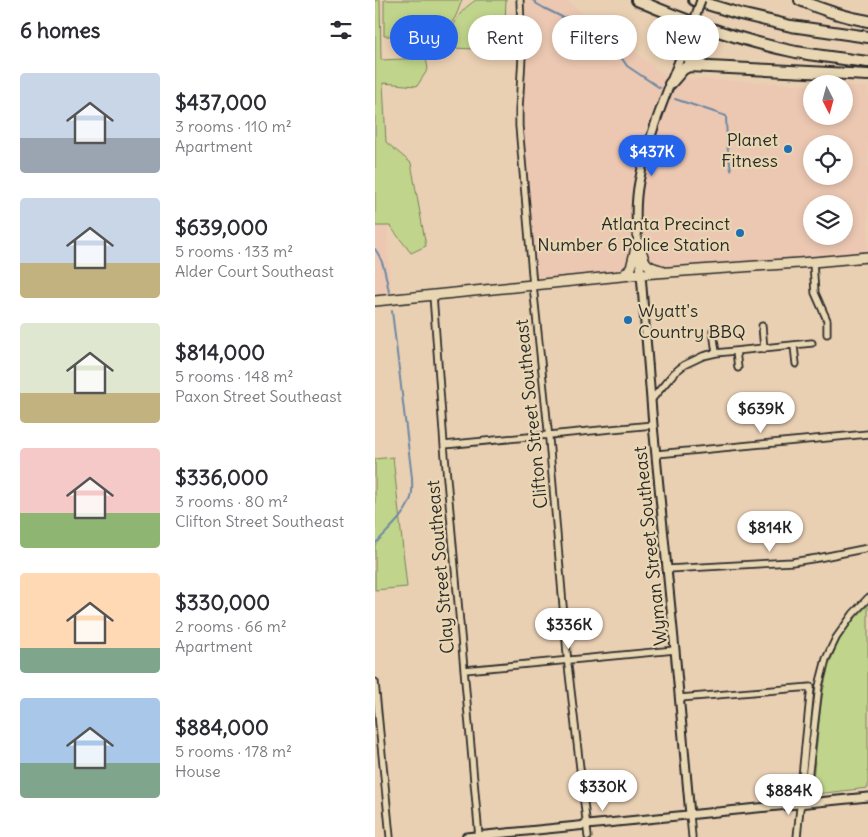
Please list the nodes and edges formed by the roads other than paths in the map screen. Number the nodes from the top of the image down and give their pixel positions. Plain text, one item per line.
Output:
1 (520, 0) edge
2 (637, 0) edge
3 (694, 0) edge
4 (701, 0) edge
5 (800, 0) edge
6 (696, 15) edge
7 (868, 20) edge
8 (868, 37) edge
9 (680, 60) edge
10 (691, 60) edge
11 (868, 62) edge
12 (705, 66) junction
13 (868, 75) edge
14 (670, 84) junction
15 (638, 242) junction
16 (868, 257) edge
17 (813, 262) junction
18 (669, 272) junction
19 (641, 274) junction
20 (622, 276) junction
21 (533, 285) junction
22 (433, 295) junction
23 (375, 301) edge
24 (762, 326) dead end
25 (713, 331) dead end
26 (827, 334) dead end
27 (812, 344) dead end
28 (794, 346) junction
29 (765, 349) junction
30 (736, 351) junction
31 (715, 353) junction
32 (796, 364) dead end
33 (738, 368) dead end
34 (652, 399) junction
35 (653, 425) junction
36 (868, 434) edge
37 (549, 436) junction
38 (444, 445) junction
39 (657, 454) junction
40 (868, 548) edge
41 (668, 569) junction
42 (868, 598) edge
43 (675, 650) junction
44 (568, 661) junction
45 (465, 670) junction
46 (375, 682) edge
47 (680, 698) junction
48 (868, 797) edge
49 (803, 803) junction
50 (690, 815) junction
51 (587, 825) junction
52 (479, 836) edge
53 (390, 837) edge
54 (466, 837) edge
55 (587, 837) edge
56 (692, 837) edge
57 (797, 837) edge

1 - 21 street, Clifton Street Southeast
2 - 11 highway
3 - 8 highway
4 - 6 street, Wyman Street Southeast, bridge
5 - 7 highway
9 - 14 street, Wyman Street Southeast
10 - 12 highway
12 - 13 highway
12 - 14 highway
14 - 15 street, Wyman Street Southeast
15 - 18 main road
15 - 19 street, Wyman Street Southeast
15 - 20 main road
16 - 17 main road
17 - 18 main road
17 - 26 street
18 - 19 main road
19 - 20 main road
19 - 34 street, Wyman Street Southeast
20 - 21 main road
21 - 22 main road
21 - 37 street, Clifton Street Southeast
22 - 23 main road
22 - 38 street, Clay Street Southeast
24 - 29 street
25 - 31 street
27 - 28 street
28 - 29 street
28 - 32 street
29 - 30 street
30 - 31 street
30 - 33 street
31 - 34 street
34 - 35 street, Wyman Street Southeast
35 - 37 street
35 - 39 street, Wyman Street Southeast
36 - 39 street
37 - 38 street
37 - 44 street, Clifton Street Southeast
38 - 45 street, Clay Street Southeast
39 - 41 street, Wyman Street Southeast
40 - 41 street
41 - 43 street, Wyman Street Southeast
42 - 49 street
43 - 44 street
43 - 47 street, Wyman Street Southeast
44 - 45 street
44 - 51 street, Clifton Street Southeast
45 - 52 street, Clay Street Southeast
46 - 53 street
47 - 49 street
47 - 50 street, Wyman Street Southeast
48 - 49 street
49 - 50 street
49 - 57 street
50 - 51 street
50 - 56 street
51 - 52 street
51 - 55 street, Clifton Street Southeast
52 - 54 street

